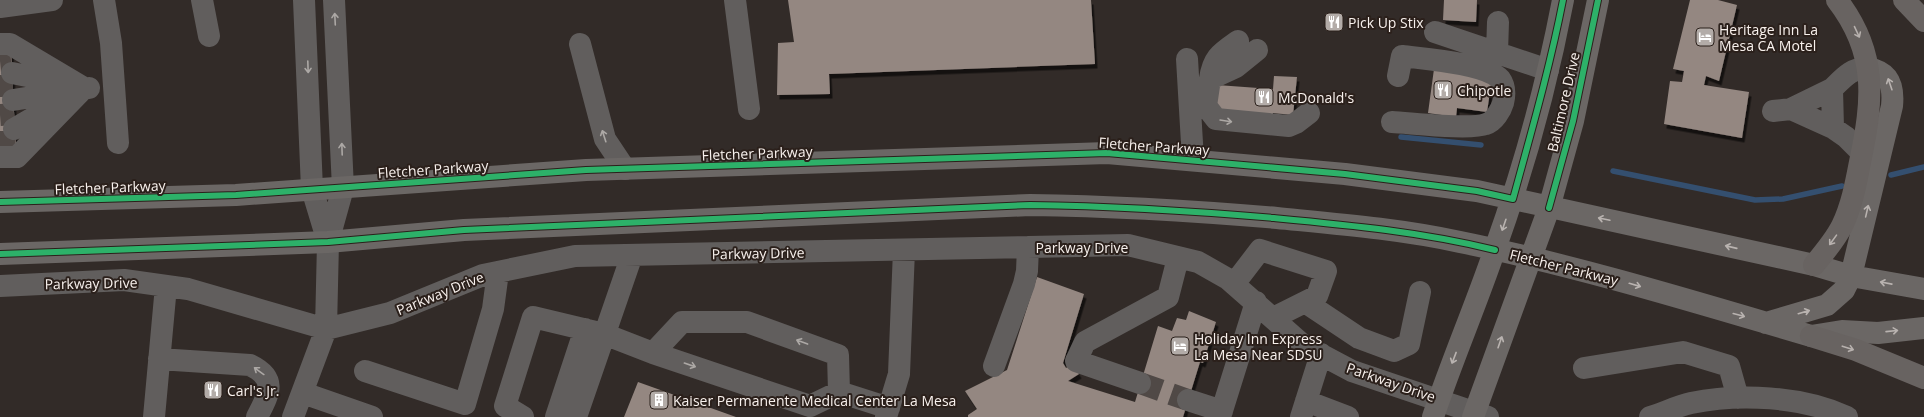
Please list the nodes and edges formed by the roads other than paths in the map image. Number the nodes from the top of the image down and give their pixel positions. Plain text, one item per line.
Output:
1 (52, 0) edge
2 (104, 0) edge
3 (202, 0) edge
4 (304, 0) edge
5 (334, 0) edge
6 (735, 0) edge
7 (1563, 0) edge
8 (1598, 0) edge
9 (1837, 0) edge
10 (1904, 0) edge
11 (0, 8) edge
12 (1924, 21) edge
13 (1498, 22) dead end
14 (1435, 32) dead end
15 (209, 36) dead end
16 (580, 44) dead end
17 (1248, 45) dead end
18 (1497, 53) junction
19 (1187, 59) dead end
20 (1868, 68) junction
21 (1548, 70) junction
22 (1398, 76) dead end
23 (114, 86) junction
24 (84, 88) junction
25 (1832, 89) junction
26 (12, 94) edge
27 (749, 109) dead end
28 (1309, 112) dead end
29 (1392, 122) dead end
30 (1833, 128) junction
31 (118, 143) dead end
32 (1862, 154) junction
33 (0, 157) tunnel mouth
34 (1193, 160) junction
35 (625, 169) junction
36 (343, 188) junction
37 (312, 189) junction
38 (1513, 199) junction
39 (0, 202) edge
40 (1549, 208) junction
41 (328, 242) junction
42 (1028, 247) junction
43 (904, 250) junction
44 (1495, 250) junction
45 (0, 254) edge
46 (632, 255) junction
47 (1178, 258) junction
48 (1530, 258) junction
49 (1814, 265) junction
50 (498, 272) junction
51 (1851, 276) junction
52 (1234, 284) junction
53 (0, 286) edge
54 (166, 286) junction
55 (1924, 289) edge
56 (1420, 292) dead end
57 (1256, 302) junction
58 (1305, 302) junction
59 (1273, 318) junction
60 (1766, 323) junction
61 (326, 328) junction
62 (1924, 328) edge
63 (595, 332) junction
64 (1811, 336) junction
65 (653, 353) junction
66 (1321, 354) junction
67 (159, 359) junction
68 (994, 366) dead end
69 (1584, 368) dead end
70 (365, 371) dead end
71 (1924, 378) edge
72 (1140, 383) tunnel mouth
73 (839, 392) junction
74 (303, 393) junction
75 (1738, 398) junction
76 (1188, 400) tunnel mouth
77 (1436, 408) edge
78 (1303, 409) edge
79 (887, 412) edge
80 (1221, 414) edge
81 (1478, 415) edge
82 (154, 417) edge
83 (257, 417) edge
84 (293, 417) edge
85 (372, 417) edge
86 (523, 417) edge
87 (556, 417) edge
88 (576, 417) edge
89 (1348, 417) edge
90 (1652, 417) edge
91 (1847, 417) edge

1 - 11 street
2 - 23 street
3 - 15 street
4 -> 37 street
36 -> 5 street
6 - 27 street
7 - 21 main road, Baltimore Drive
8 - 40 main road, Baltimore Drive
9 -> 20 highway
10 - 12 highway
13 - 18 street
14 - 18 street
35 -> 16 street
17 -> 28 street
18 - 21 street
19 - 34 street
20 - 25 street
20 - 32 highway
51 -> 20 main road
21 - 38 main road, Baltimore Drive
22 - 29 street
23 - 24 street
23 - 31 street
24 - 26 street
24 - 26 street
24 - 26 street
24 - 33 street
25 - 30 street
25 - 30 street
30 - 32 street
32 -> 49 highway
34 - 35 main road, Fletcher Parkway
34 - 38 main road, Fletcher Parkway
35 - 36 main road, Fletcher Parkway
36 - 37 main road, Fletcher Parkway
36 - 41 street
37 - 39 main road, Fletcher Parkway
37 - 41 street
38 - 40 main road, Fletcher Parkway
38 -> 44 main road, Baltimore Drive
40 - 48 main road, Baltimore Drive
49 -> 40 main road, Fletcher Parkway
41 - 44 main road, Fletcher Parkway
41 - 45 main road, Fletcher Parkway
41 - 61 street
42 - 43 street, Parkway Drive
42 - 47 street, Parkway Drive
42 - 68 street
43 - 46 street, Parkway Drive
43 - 79 street
44 - 48 main road, Fletcher Parkway
44 -> 77 main road, Baltimore Drive
46 - 50 street, Parkway Drive
46 - 63 street
47 - 52 street, Parkway Drive
47 - 72 street
48 -> 60 main road, Fletcher Parkway
81 -> 48 main road, Baltimore Drive
49 - 51 main road, Fletcher Parkway
50 - 61 street, Parkway Drive
50 - 70 street
55 -> 51 main road, Fletcher Parkway
60 -> 51 main road
52 - 57 street, Parkway Drive
52 - 58 street
53 - 54 street, Parkway Drive
54 - 61 street, Parkway Drive
54 - 67 street
56 - 58 street
57 - 59 street, Parkway Drive
57 - 80 street
58 - 59 street
59 - 66 street, Parkway Drive
60 - 64 main road, Fletcher Parkway
61 - 74 street
64 -> 62 main road, Fletcher Parkway
63 - 65 street
63 - 86 street
63 - 87 street
63 - 88 street
64 -> 71 highway
65 -> 73 street
73 -> 65 street
66 - 77 street, Parkway Drive
66 - 78 street
67 - 82 street
83 -> 67 street
69 - 75 street
73 - 79 street
74 - 84 street
74 - 85 street
75 - 90 street
75 - 91 street
76 - 80 street
77 - 81 street, Parkway Drive
78 - 89 street

